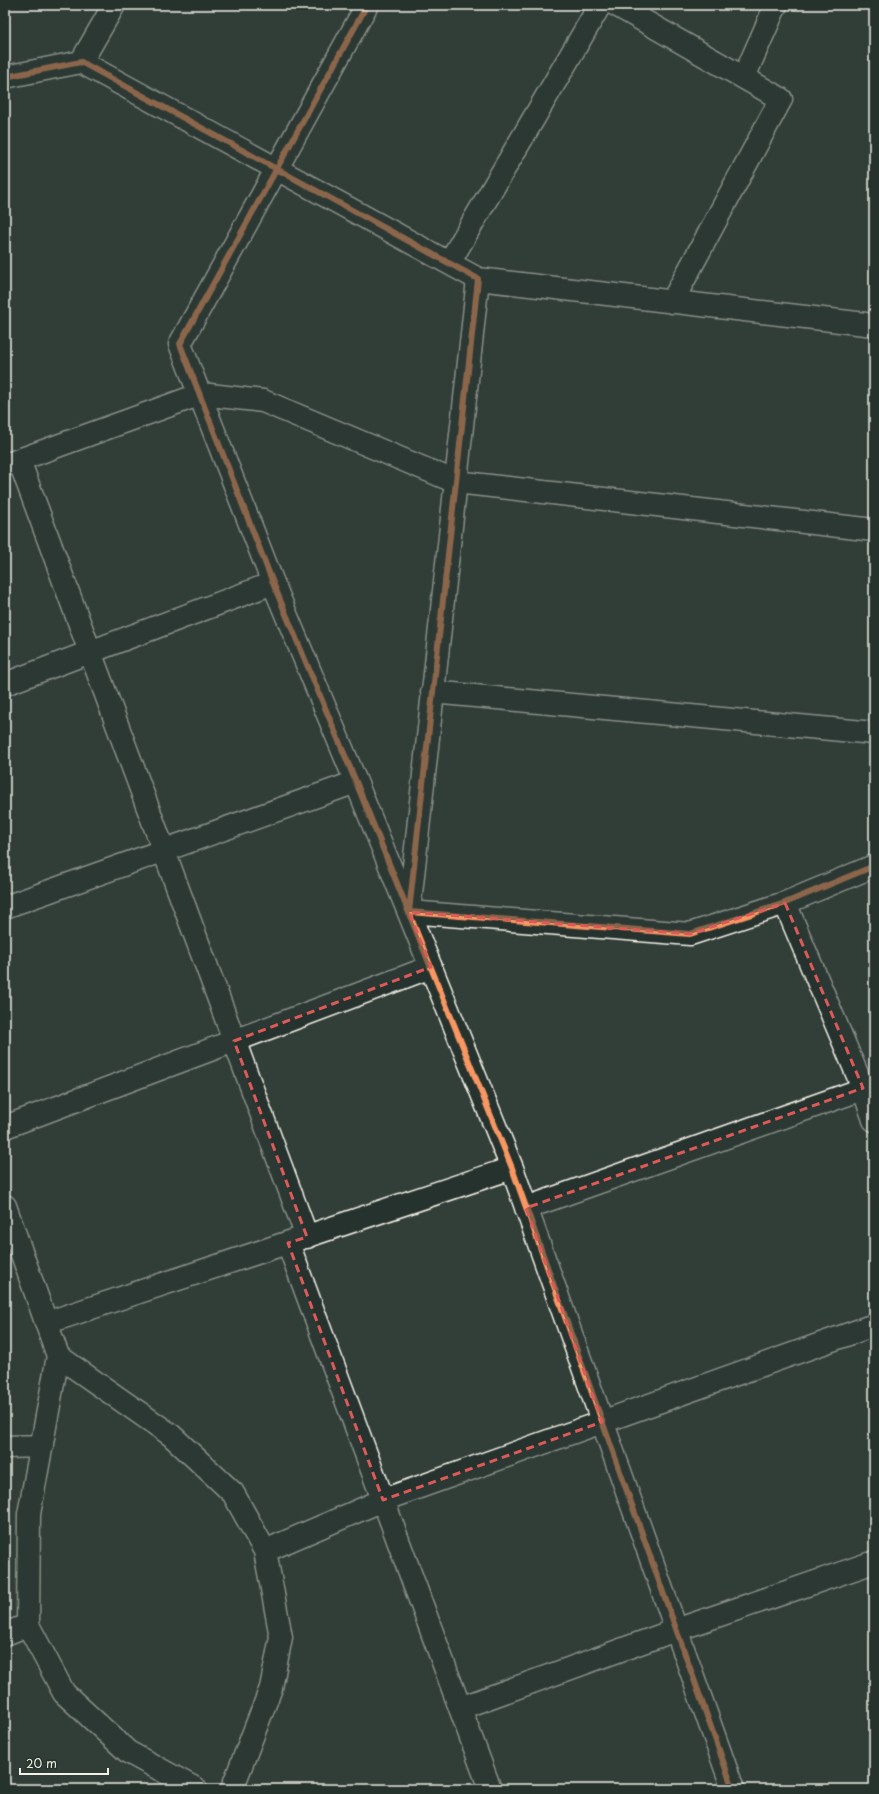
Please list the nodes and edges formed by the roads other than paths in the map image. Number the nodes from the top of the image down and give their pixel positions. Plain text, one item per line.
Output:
1 (114, 5) edge
2 (367, 5) edge
3 (600, 5) edge
4 (616, 5) edge
5 (776, 5) edge
6 (81, 62) junction
7 (5, 77) edge
8 (744, 77) junction
9 (276, 169) junction
10 (449, 263) junction
11 (478, 279) junction
12 (672, 302) junction
13 (874, 325) edge
14 (200, 394) junction
15 (12, 463) edge
16 (456, 482) junction
17 (874, 530) edge
18 (272, 583) junction
19 (90, 653) junction
20 (5, 684) edge
21 (432, 692) junction
22 (874, 733) edge
23 (356, 782) junction
24 (163, 850) junction
25 (874, 866) edge
26 (785, 903) junction
27 (5, 907) edge
28 (409, 912) junction
29 (431, 967) junction
30 (234, 1041) junction
31 (869, 1086) edge
32 (874, 1120) edge
33 (5, 1127) edge
34 (512, 1168) junction
35 (5, 1206) edge
36 (526, 1208) junction
37 (297, 1240) junction
38 (46, 1324) junction
39 (874, 1325) edge
40 (58, 1356) junction
41 (602, 1422) junction
42 (42, 1446) junction
43 (5, 1447) edge
44 (383, 1500) junction
45 (265, 1551) junction
46 (874, 1562) edge
47 (28, 1625) junction
48 (676, 1630) junction
49 (5, 1634) edge
50 (460, 1708) junction
51 (196, 1789) edge
52 (232, 1789) edge
53 (490, 1789) edge
54 (733, 1789) edge

1 - 6 street
2 - 9 street
3 - 10 street
4 - 8 street
5 - 8 street
6 - 7 street
6 - 9 street
8 - 12 street
9 - 10 street
9 - 14 street
10 - 11 street
11 - 12 street
11 - 16 street
12 - 13 street
14 - 15 street
14 - 16 street
14 - 18 street
15 - 19 street
16 - 17 street
16 - 21 street
18 - 19 street
18 - 23 street
19 - 20 street
19 - 24 street
21 - 22 street
21 - 28 street
23 - 24 street
23 - 28 street
24 - 27 street
24 - 30 street
25 - 26 street
26 - 28 street
26 - 31 street
28 - 29 street
29 - 30 street
29 - 34 street
30 - 33 street
30 - 37 street
31 - 32 street
31 - 36 street
34 - 36 street
34 - 37 street
35 - 38 street
36 - 41 street
37 - 38 street
37 - 44 street
38 - 40 street
39 - 41 street
40 - 42 street
40 - 45 street
41 - 44 street
41 - 48 street
42 - 43 street
42 - 47 street
44 - 45 street
44 - 50 street
45 - 52 street
46 - 48 street
47 - 49 street
47 - 51 street
48 - 50 street
48 - 54 street
50 - 53 street

